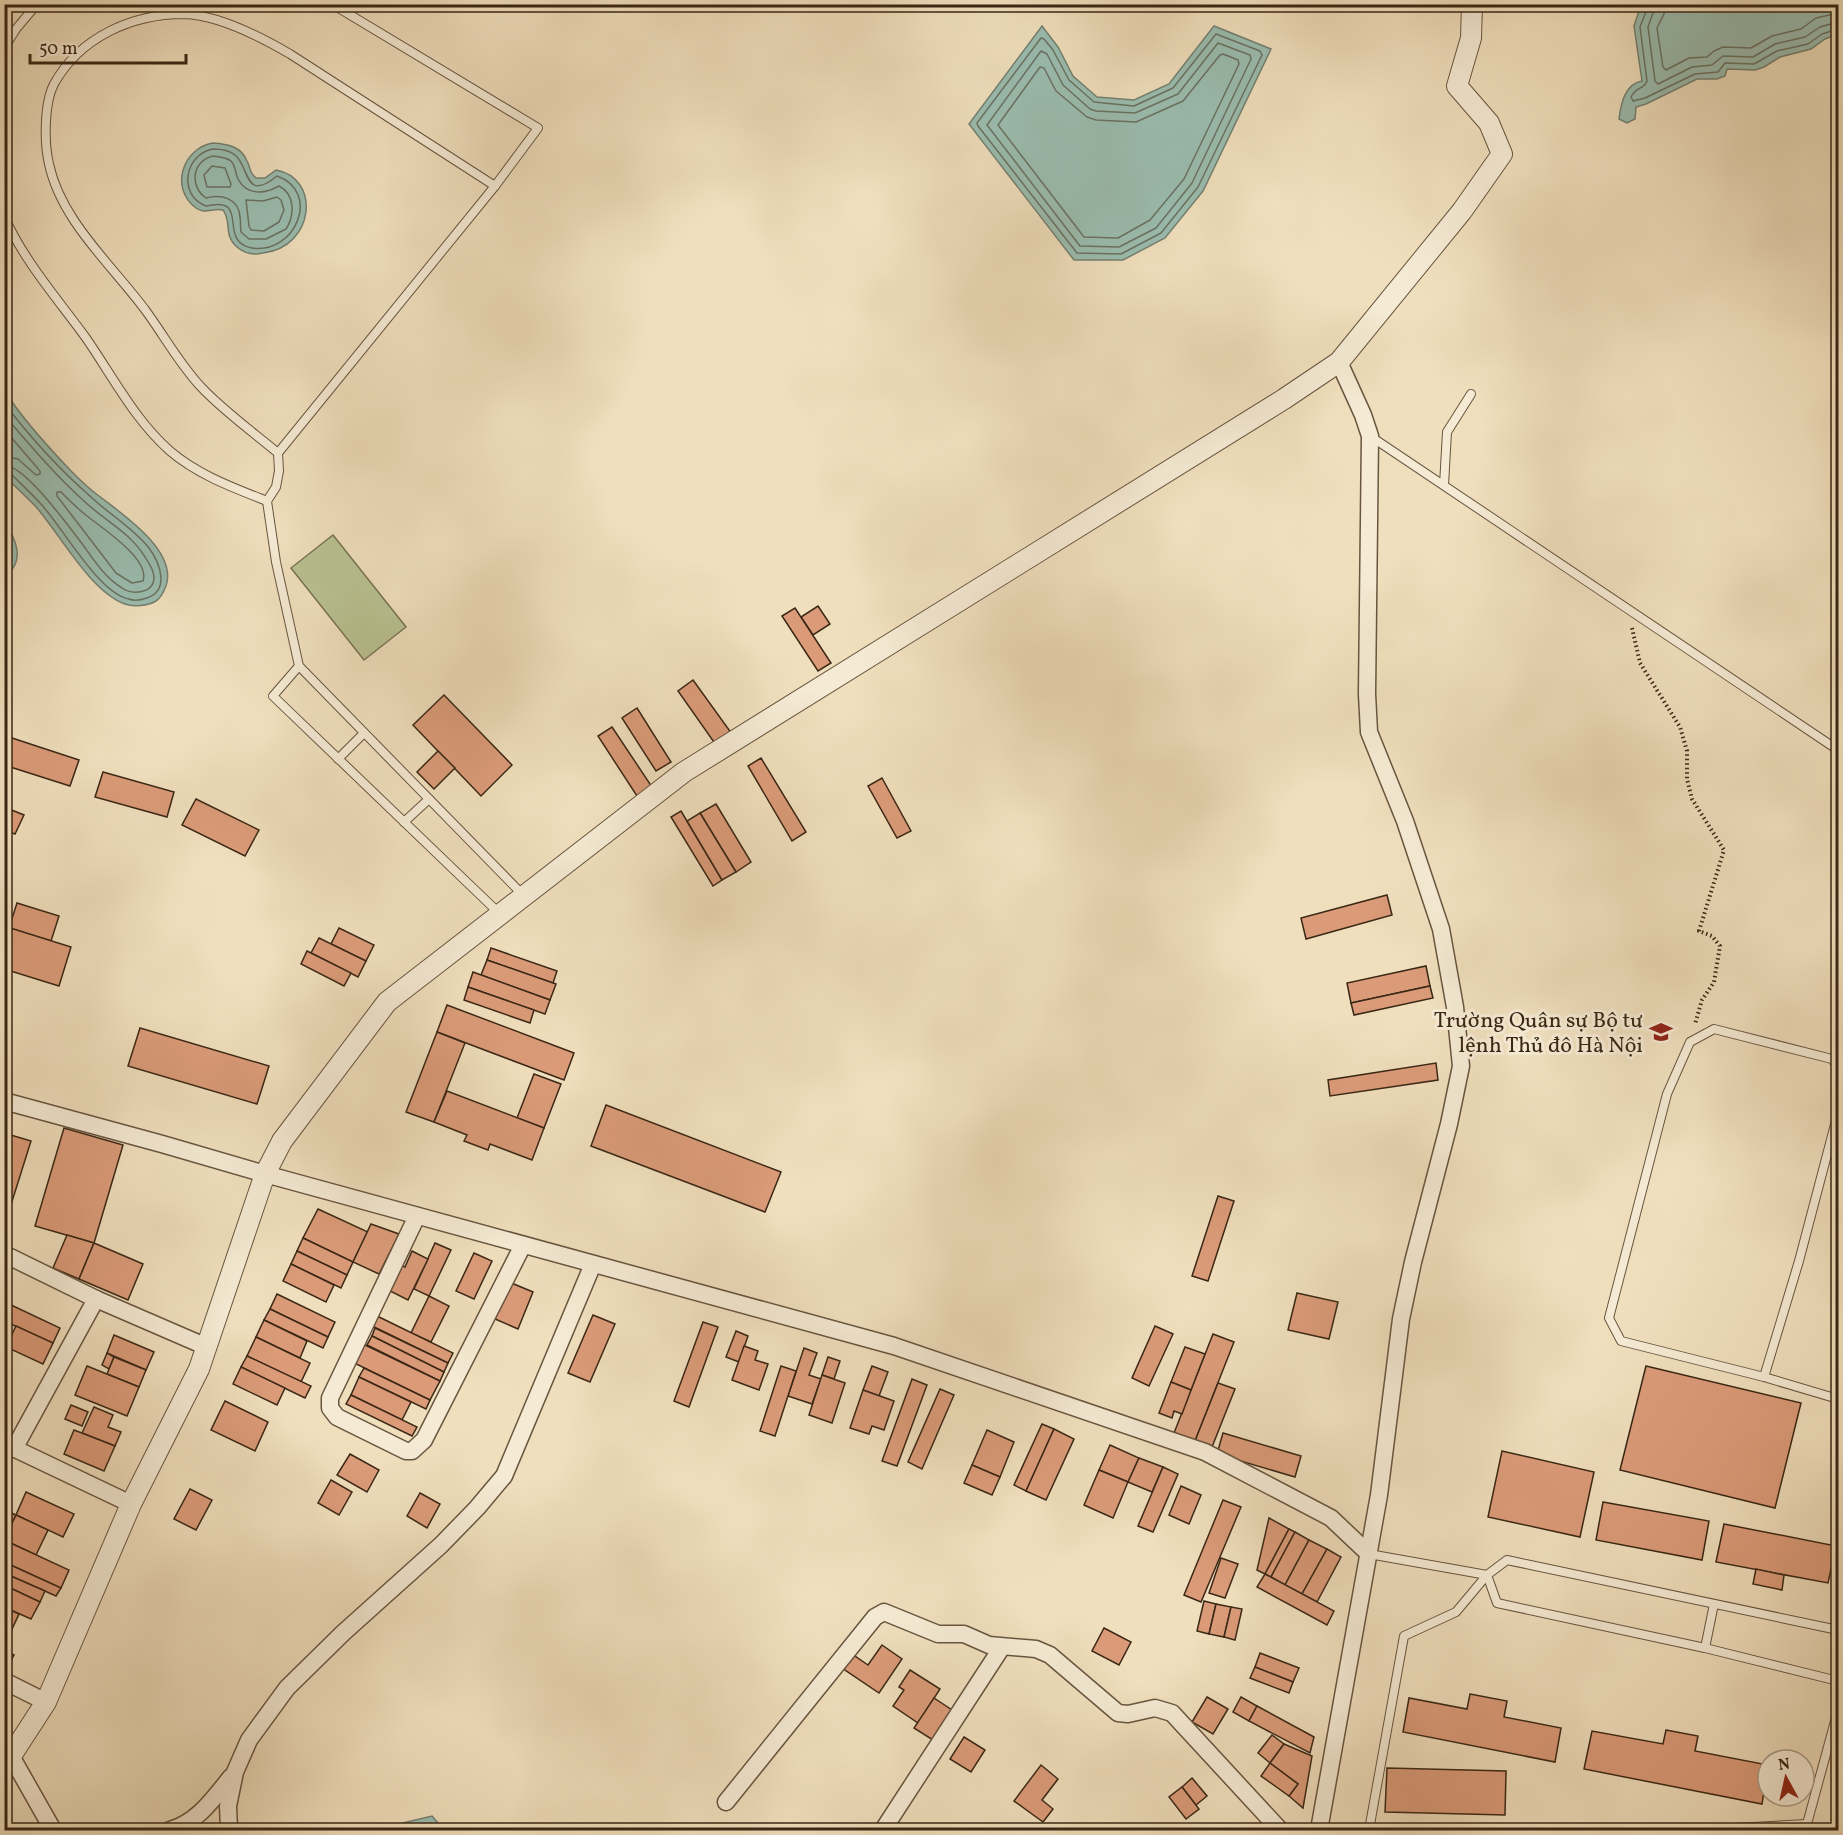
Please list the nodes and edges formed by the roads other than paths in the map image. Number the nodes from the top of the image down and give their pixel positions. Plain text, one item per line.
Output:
1 (36, 4) edge
2 (332, 4) edge
3 (1472, 4) edge
4 (4, 48) edge
5 (495, 186) junction
6 (4, 216) edge
7 (1339, 362) junction
8 (1471, 394) dead end
9 (1370, 436) junction
10 (278, 453) junction
11 (1443, 485) junction
12 (267, 501) junction
13 (299, 666) junction
14 (364, 733) junction
15 (1839, 750) edge
16 (338, 759) junction
17 (429, 799) junction
18 (404, 822) junction
19 (523, 895) junction
20 (500, 914) junction
21 (1839, 1068) edge
22 (4, 1101) edge
23 (1839, 1113) edge
24 (265, 1174) junction
25 (417, 1216) junction
26 (524, 1245) junction
27 (4, 1254) edge
28 (593, 1264) junction
29 (96, 1299) junction
30 (207, 1347) junction
31 (1764, 1377) junction
32 (1839, 1399) edge
33 (9, 1446) edge
34 (131, 1504) junction
35 (1369, 1554) junction
36 (1487, 1575) junction
37 (1714, 1604) junction
38 (1839, 1630) edge
39 (1002, 1647) junction
40 (1705, 1648) junction
41 (4, 1681) edge
42 (1839, 1681) edge
43 (46, 1702) junction
44 (1839, 1710) edge
45 (1835, 1734) edge
46 (8, 1759) edge
47 (235, 1772) junction
48 (726, 1802) dead end
49 (1809, 1827) edge
50 (53, 1830) edge
51 (170, 1830) edge
52 (229, 1830) edge
53 (883, 1830) edge
54 (1280, 1830) edge
55 (1320, 1830) edge
56 (1369, 1830) edge
57 (1699, 1830) edge

1 - 4 lane
2 - 5 lane
3 - 7 street
5 - 10 lane
5 - 10 lane
6 - 12 lane
7 - 9 street
7 - 19 street
8 - 11 lane
9 - 11 lane
9 - 35 street
10 - 12 lane
11 - 15 lane
12 - 13 lane
13 - 14 lane
13 - 16 lane
14 - 16 lane
14 - 17 lane
16 - 18 lane
17 - 18 lane
17 - 19 lane
18 - 20 lane
19 - 20 street
20 - 24 street
21 - 31 lane
22 - 24 street
23 - 31 lane
24 - 25 street
24 - 30 street
25 - 26 street
25 - 26 street
26 - 28 street
27 - 29 street
28 - 35 street
28 - 47 street
29 - 30 street
29 - 33 street
30 - 34 street
31 - 32 lane
33 - 34 street
34 - 43 street
35 - 36 lane
35 - 55 street
36 - 37 lane
36 - 40 lane
36 - 56 lane
37 - 38 lane
37 - 40 lane
39 - 48 street
39 - 53 street
39 - 54 street
40 - 42 lane
41 - 43 street
43 - 46 street
44 - 45 lane
45 - 49 lane
46 - 50 street
47 - 51 street
47 - 52 street
49 - 57 lane

